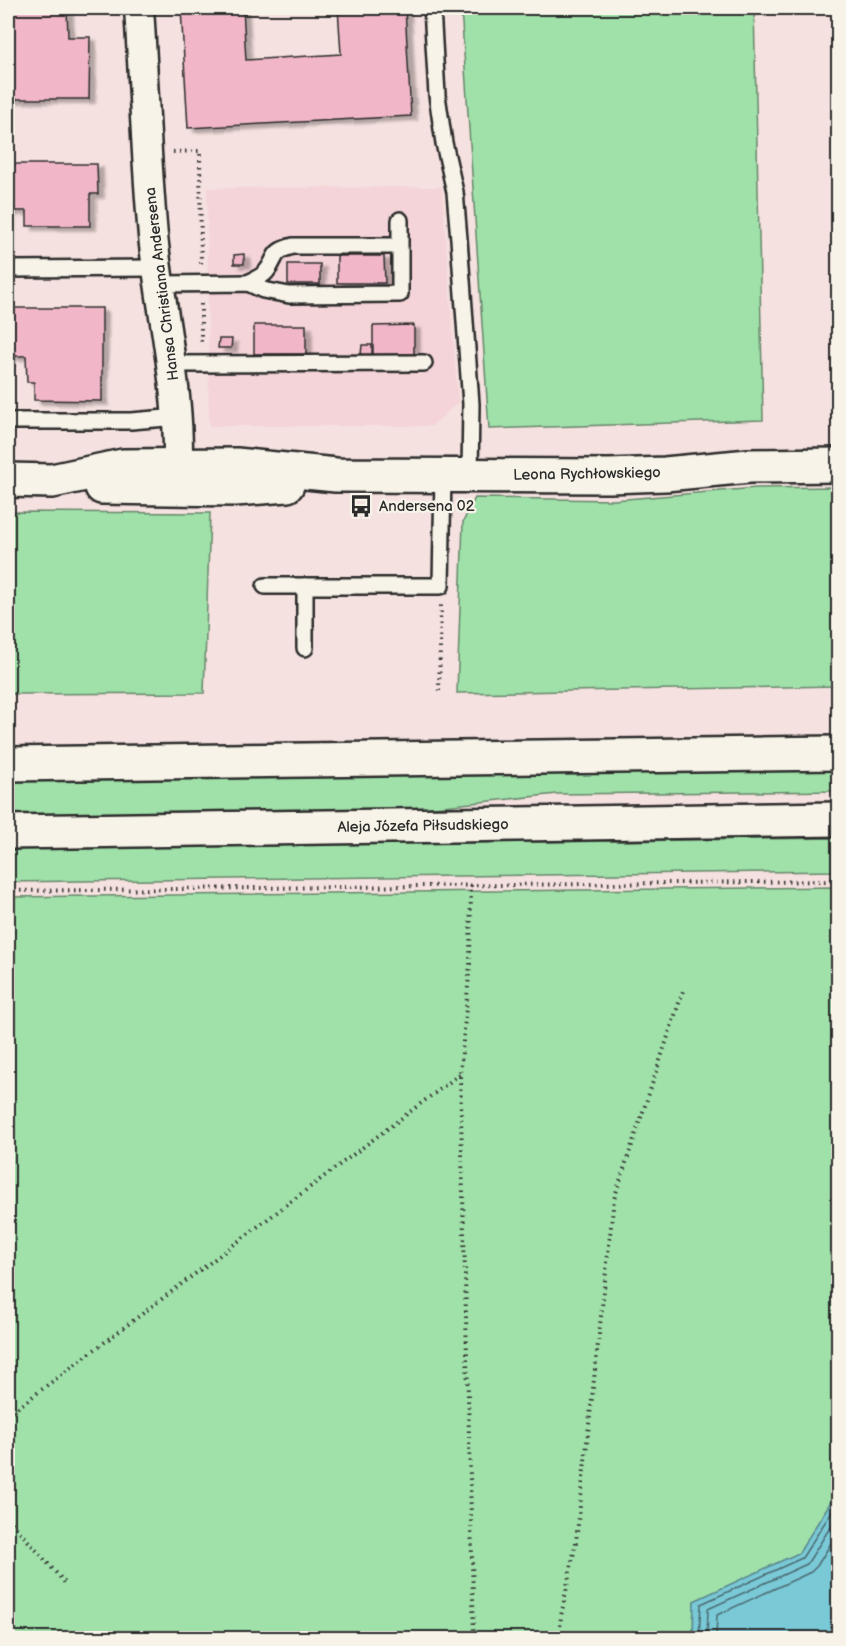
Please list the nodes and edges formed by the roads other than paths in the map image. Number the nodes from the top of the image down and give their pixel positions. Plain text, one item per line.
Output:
1 (139, 8) edge
2 (432, 8) edge
3 (400, 220) dead end
4 (399, 246) junction
5 (8, 269) edge
6 (159, 276) junction
7 (248, 283) junction
8 (424, 363) dead end
9 (172, 364) junction
10 (178, 417) junction
11 (8, 421) edge
12 (838, 465) edge
13 (457, 475) junction
14 (178, 476) junction
15 (8, 480) edge
16 (265, 586) dead end
17 (305, 586) junction
18 (305, 648) dead end
19 (838, 753) edge
20 (8, 764) edge
21 (838, 819) edge
22 (8, 832) edge

1 - 6 street, Hansa Christiana Andersena
2 - 13 lane
3 - 4 lane
4 - 7 lane
4 - 7 lane
5 - 6 lane
6 - 7 lane
6 - 9 street, Hansa Christiana Andersena
8 - 9 lane
9 - 10 street, Hansa Christiana Andersena
10 - 11 lane
10 - 14 street, Hansa Christiana Andersena
12 - 13 main road, Leona Rychłowskiego
13 - 14 main road, Leona Rychłowskiego
13 - 17 lane
14 - 15 main road, Leona Rychłowskiego
16 - 17 lane
17 - 18 lane
19 - 20 main road
21 - 22 main road, Aleja Józefa Piłsudskiego

